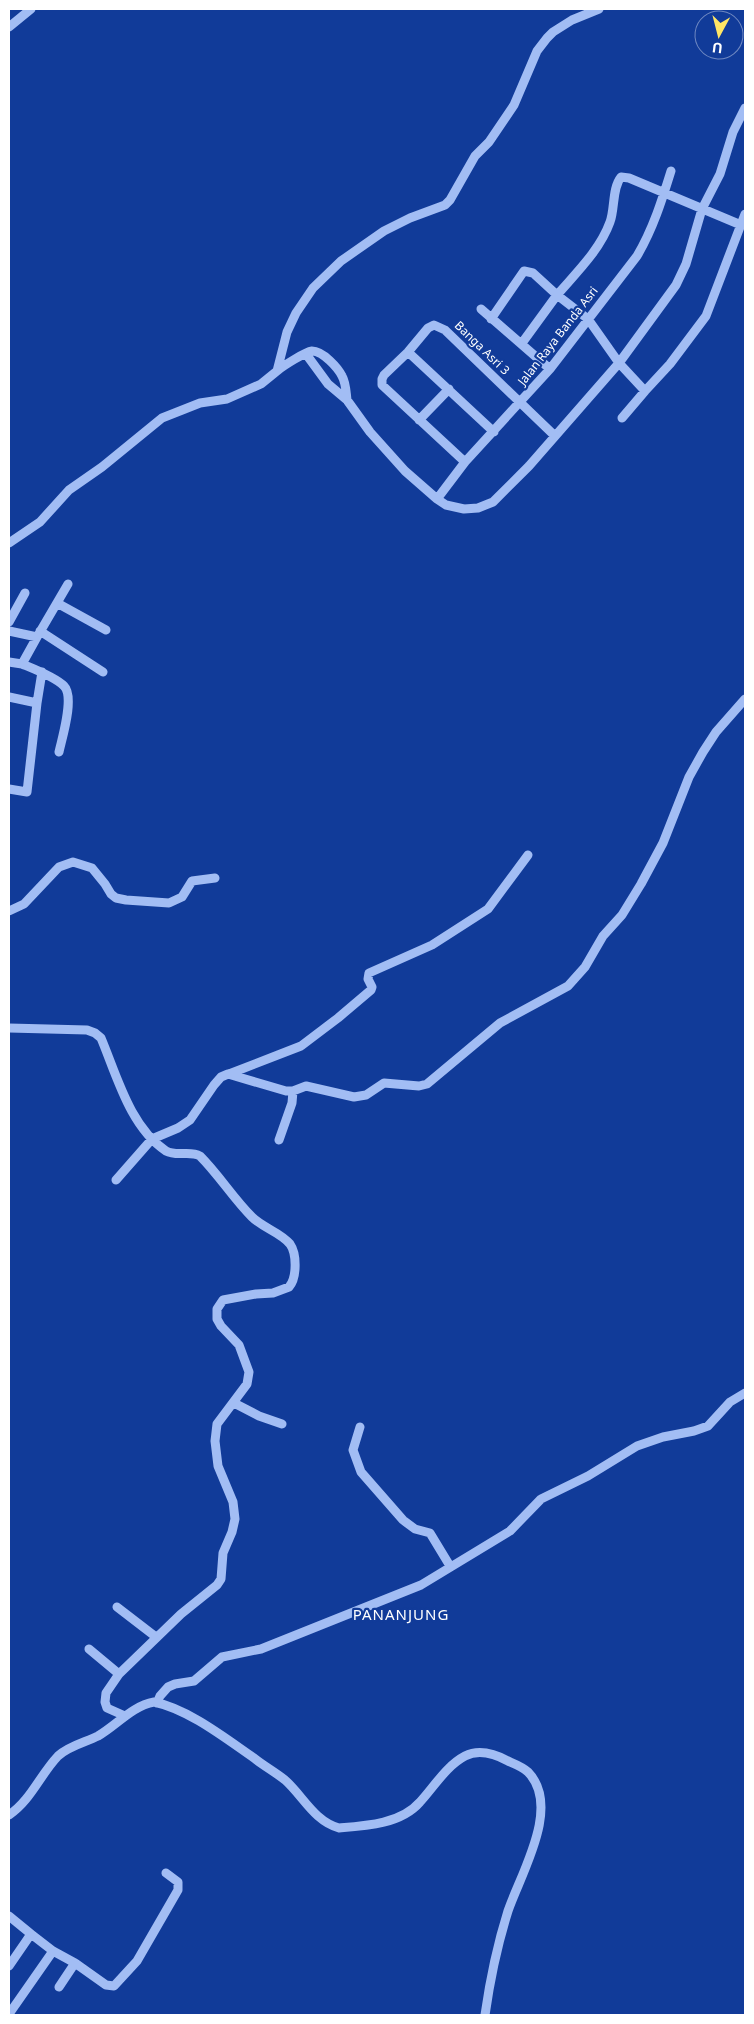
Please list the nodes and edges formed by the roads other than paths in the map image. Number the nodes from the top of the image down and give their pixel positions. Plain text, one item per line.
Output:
1 (31, 9) edge
2 (599, 9) edge
3 (9, 28) edge
4 (745, 108) edge
5 (671, 171) dead end
6 (665, 194) junction
7 (702, 209) junction
8 (745, 214) edge
9 (741, 225) junction
10 (557, 295) junction
11 (481, 309) dead end
12 (491, 319) junction
13 (588, 319) junction
14 (522, 343) junction
15 (408, 352) junction
16 (306, 354) junction
17 (619, 362) junction
18 (550, 369) junction
19 (277, 371) junction
20 (448, 389) junction
21 (645, 391) junction
22 (347, 400) junction
23 (521, 403) junction
24 (622, 418) dead end
25 (419, 420) junction
26 (494, 432) junction
27 (555, 436) junction
28 (465, 462) junction
29 (437, 499) junction
30 (9, 543) edge
31 (68, 584) dead end
32 (24, 594) dead end
33 (57, 603) junction
34 (9, 622) edge
35 (106, 630) dead end
36 (9, 631) edge
37 (39, 634) junction
38 (9, 662) edge
39 (22, 664) junction
40 (42, 672) junction
41 (103, 672) dead end
42 (9, 697) edge
43 (745, 699) edge
44 (37, 703) junction
45 (59, 752) dead end
46 (9, 789) edge
47 (528, 855) dead end
48 (215, 878) dead end
49 (9, 911) edge
50 (9, 1028) edge
51 (228, 1074) junction
52 (292, 1091) junction
53 (152, 1139) junction
54 (279, 1140) dead end
55 (116, 1180) dead end
56 (745, 1393) edge
57 (234, 1403) junction
58 (282, 1424) dead end
59 (360, 1427) dead end
60 (450, 1566) junction
61 (117, 1607) dead end
62 (156, 1637) junction
63 (89, 1649) dead end
64 (119, 1674) junction
65 (157, 1703) junction
66 (125, 1716) junction
67 (9, 1815) edge
68 (166, 1873) dead end
69 (9, 1916) edge
70 (31, 1934) junction
71 (53, 1951) junction
72 (75, 1962) junction
73 (9, 1966) edge
74 (59, 1987) dead end
75 (9, 2014) edge
76 (485, 2015) edge

1 - 3 street
2 - 19 street
4 - 7 street
5 - 6 street, Jalan Raya Banda Asri
6 - 7 street
6 - 10 street
6 - 13 street, Jalan Raya Banda Asri
7 - 9 street
7 - 17 street
8 - 9 street
9 - 21 street
10 - 12 street
10 - 13 street
10 - 14 street
11 - 12 street
12 - 14 street
13 - 17 street
13 - 18 street, Jalan Raya Banda Asri
14 - 18 street
15 - 20 street
15 - 23 street, Banga Asri 3
15 - 25 street, Banga Asri 3
16 - 19 street
16 - 22 street
16 - 22 street
17 - 21 street
17 - 27 street
18 - 23 street, Jalan Raya Banda Asri
19 - 30 street
20 - 25 street
20 - 26 street
21 - 24 street
22 - 29 street
23 - 26 street, Jalan Raya Banda Asri
23 - 27 street
25 - 28 street, Banga Asri 3
26 - 28 street, Jalan Raya Banda Asri
27 - 29 street
28 - 29 street, Jalan Raya Banda Asri
31 - 33 street
32 - 34 street
33 - 35 street
33 - 37 street
36 - 37 street
37 - 39 street
37 - 41 street
38 - 39 street
39 - 40 street
40 - 44 street
40 - 45 street
42 - 44 street
43 - 52 street
44 - 46 street
47 - 51 street
48 - 49 street
50 - 53 street
51 - 52 street
51 - 53 street
52 - 54 street
53 - 55 street
53 - 57 street
56 - 60 street
57 - 58 street
57 - 62 street
59 - 60 street
60 - 65 street
61 - 62 street
62 - 64 street
63 - 64 street
64 - 66 street
65 - 66 street
65 - 76 street
66 - 67 street
68 - 72 street
69 - 70 street
70 - 71 street
70 - 73 street
71 - 72 street
71 - 75 street
72 - 74 street

